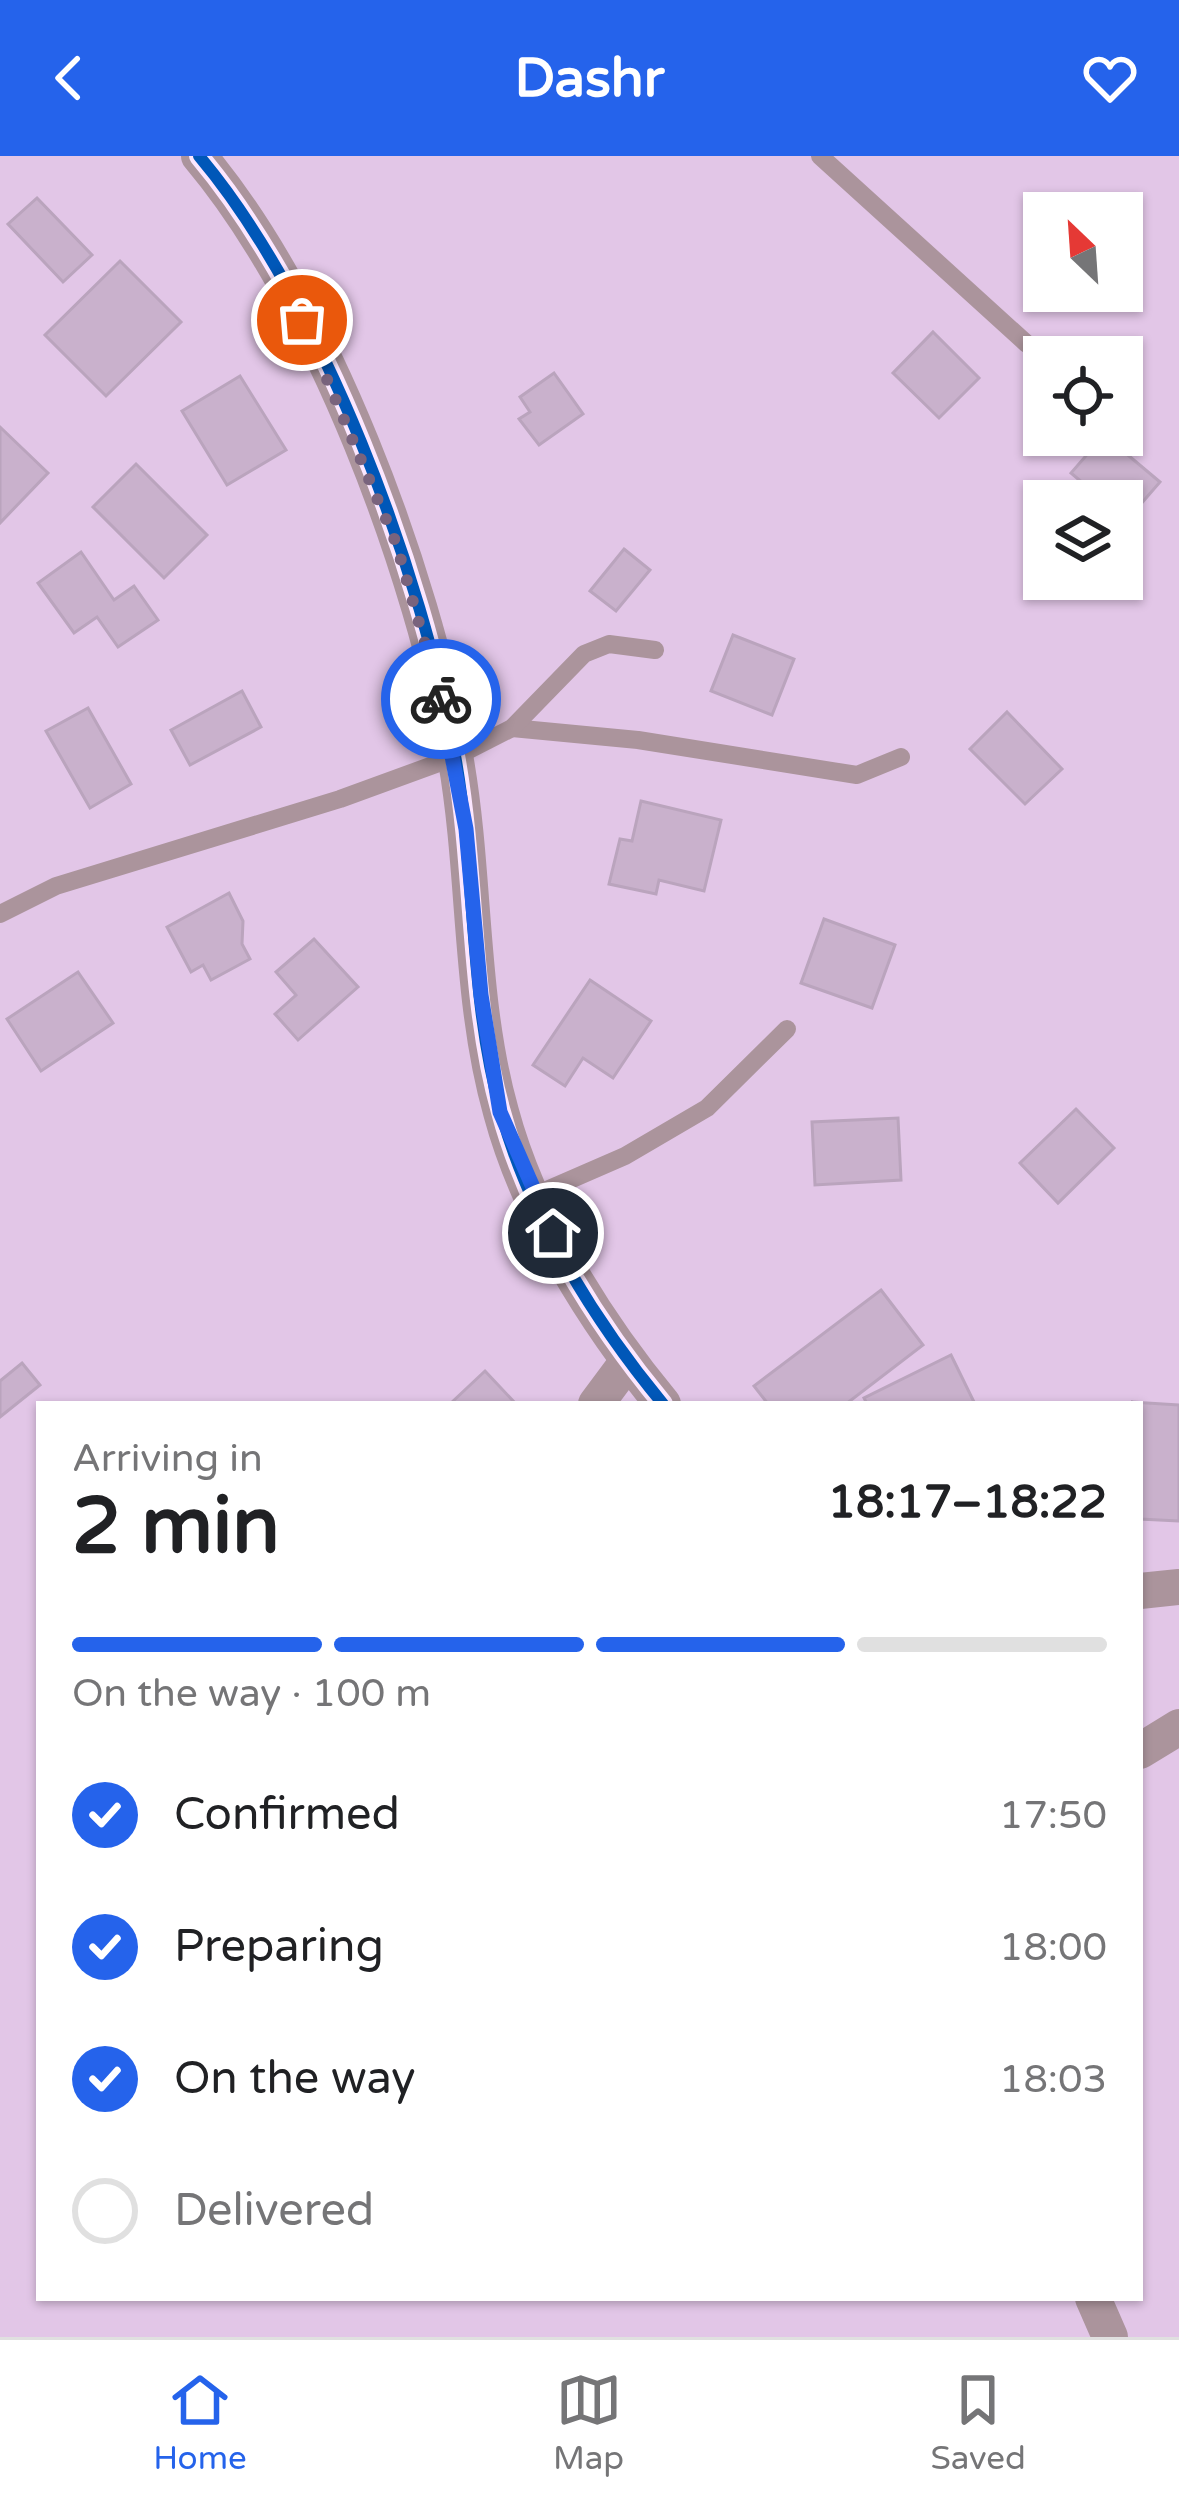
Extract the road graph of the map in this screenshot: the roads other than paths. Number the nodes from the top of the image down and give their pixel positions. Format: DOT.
graph roads {
  1 [pos="199,156"];
  2 [pos="820,156"];
  3 [pos="1023,340"];
  4 [pos="655,650"];
  5 [pos="512,728"];
  6 [pos="455,757"];
  7 [pos="901,757"];
  8 [pos="0,914"];
  9 [pos="788,1029"];
  10 [pos="533,1196"];
  11 [pos="628,1361"];
  12 [pos="598,1401"];
  13 [pos="661,1401"];
  14 [pos="1179,1587"];
  15 [pos="1143,1591"];
  16 [pos="1179,1727"];
  17 [pos="1143,1749"];
  18 [pos="1094,2301"];
  19 [pos="1110,2337"];
  1 -- 6 [label="street"];
  2 -- 3 [label="lane"];
  4 -- 5 [label="lane"];
  5 -- 6 [label="lane"];
  5 -- 7 [label="lane"];
  6 -- 8 [label="lane"];
  6 -- 10 [label="street"];
  9 -- 10 [label="lane"];
  10 -- 11 [label="street"];
  11 -- 12 [label="street"];
  11 -- 13 [label="street"];
  14 -- 15 [label="street"];
  16 -- 17 [label="street"];
  18 -- 19 [label="street"];
}
